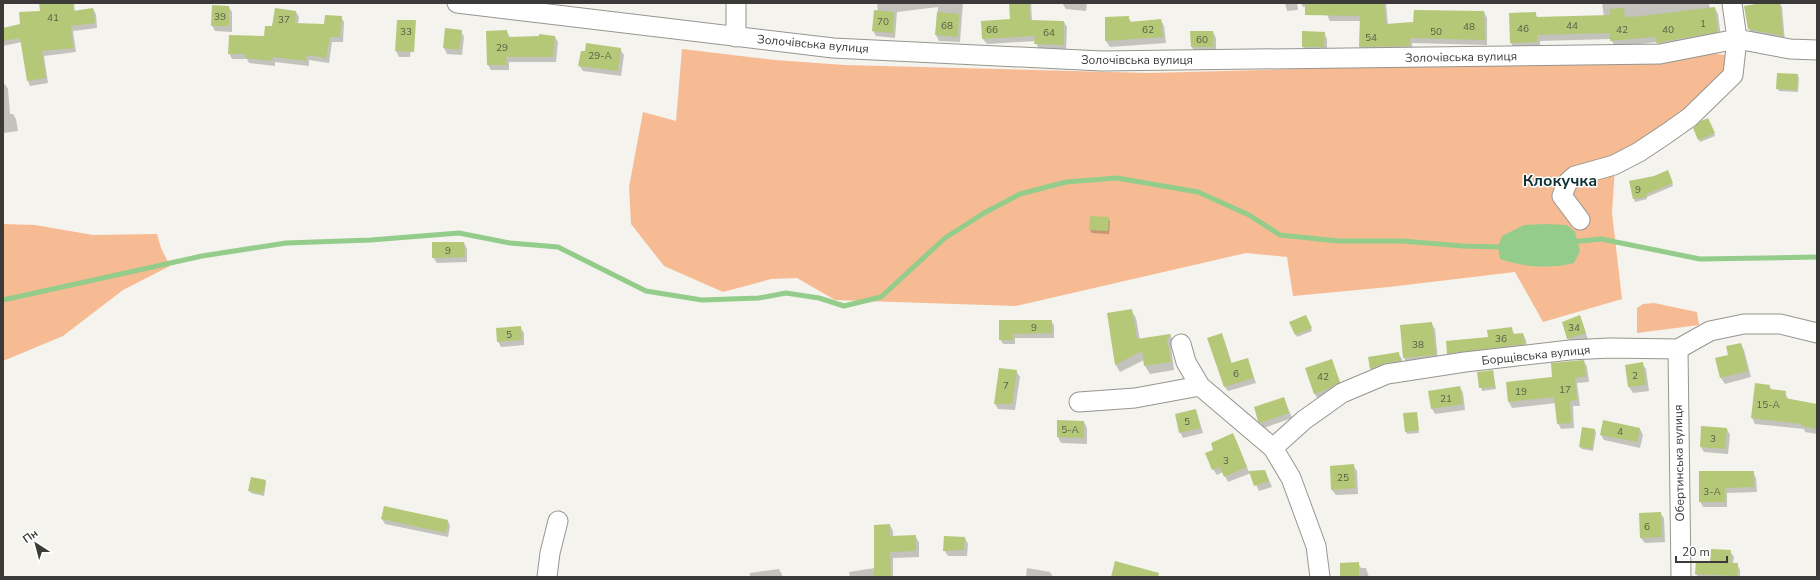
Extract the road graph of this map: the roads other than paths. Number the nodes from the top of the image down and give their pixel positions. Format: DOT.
graph roads {
  1 [pos="457,3"];
  2 [pos="736,3"];
  3 [pos="1732,3"];
  4 [pos="552,8"];
  5 [pos="736,37"];
  6 [pos="1737,39"];
  7 [pos="1817,50"];
  8 [pos="1580,220"];
  9 [pos="1817,333"];
  10 [pos="1180,344"];
  11 [pos="1678,349"];
  12 [pos="1200,386"];
  13 [pos="1079,402"];
  14 [pos="1273,448"];
  15 [pos="558,521"];
  16 [pos="547,577"];
  17 [pos="1320,577"];
  18 [pos="1681,577"];
  1 -- 4 [label="street, Золочівська вулиця"];
  2 -- 5 [label="street"];
  3 -- 6 [label="street"];
  4 -- 5 [label="street, Золочівська вулиця"];
  5 -- 6 [label="street, Золочівська вулиця"];
  6 -- 7 [label="street, Золочівська вулиця"];
  6 -- 8 [label="street"];
  9 -- 11 [label="street"];
  10 -- 12 [label="street"];
  11 -- 14 [label="street, Борщівська вулиця"];
  11 -- 18 [label="street, Обертинська вулиця"];
  12 -- 13 [label="street"];
  12 -- 14 [label="street"];
  14 -- 17 [label="street"];
  15 -- 16 [label="street"];
}
